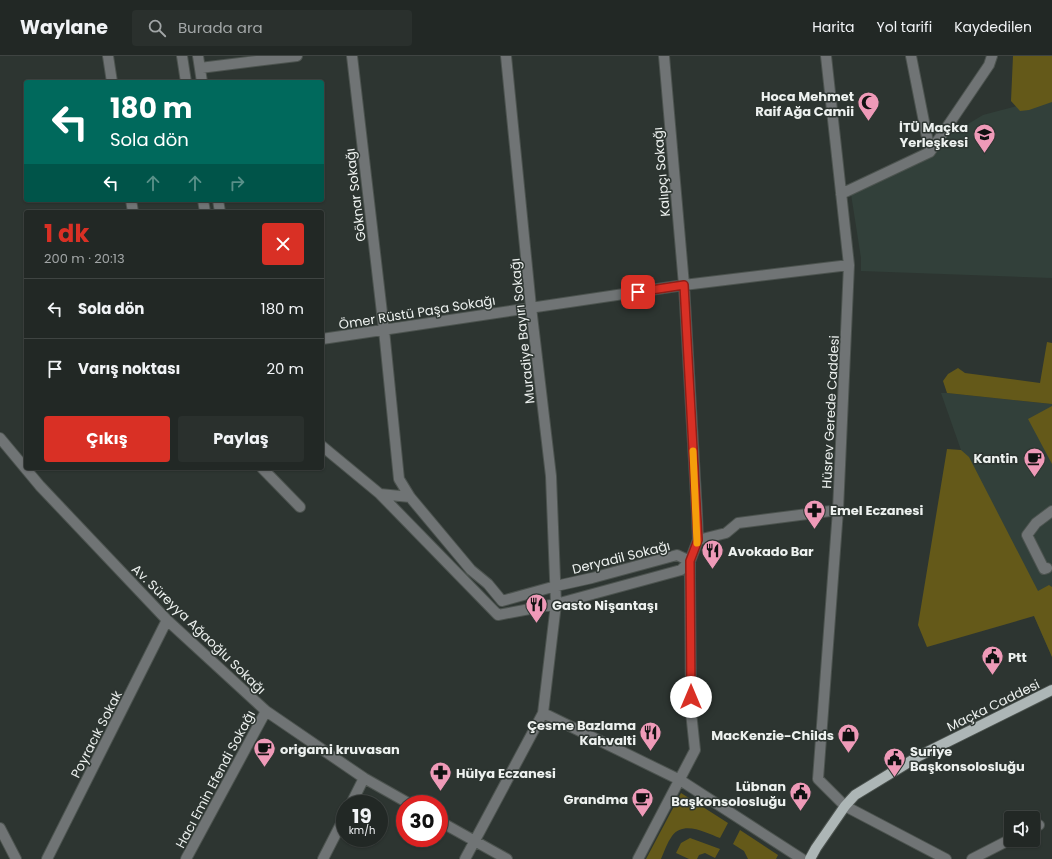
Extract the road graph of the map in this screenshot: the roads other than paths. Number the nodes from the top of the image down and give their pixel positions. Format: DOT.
graph roads {
  1 [pos="108,56"];
  2 [pos="182,56"];
  3 [pos="198,56"];
  4 [pos="297,56"];
  5 [pos="352,56"];
  6 [pos="506,56"];
  7 [pos="664,56"];
  8 [pos="826,56"];
  9 [pos="911,56"];
  10 [pos="992,56"];
  11 [pos="200,68"];
  12 [pos="112,80"];
  13 [pos="186,80"];
  14 [pos="202,80"];
  15 [pos="930,152"];
  16 [pos="841,194"];
  17 [pos="849,265"];
  18 [pos="684,285"];
  19 [pos="532,307"];
  20 [pos="384,330"];
  21 [pos="324,339"];
  22 [pos="0,438"];
  23 [pos="324,448"];
  24 [pos="24,467"];
  25 [pos="27,470"];
  26 [pos="264,470"];
  27 [pos="380,494"];
  28 [pos="410,497"];
  29 [pos="300,507"];
  30 [pos="838,510"];
  31 [pos="1049,510"];
  32 [pos="698,540"];
  33 [pos="690,561"];
  34 [pos="1043,567"];
  35 [pos="488,584"];
  36 [pos="556,586"];
  37 [pos="477,594"];
  38 [pos="556,604"];
  39 [pos="168,620"];
  40 [pos="1052,690"];
  41 [pos="266,711"];
  42 [pos="543,713"];
  43 [pos="364,778"];
  44 [pos="680,780"];
  45 [pos="356,795"];
  46 [pos="396,796"];
  47 [pos="845,806"];
  48 [pos="448,826"];
  49 [pos="0,828"];
  50 [pos="336,834"];
  51 [pos="474,841"];
  52 [pos="1004,843"];
  53 [pos="16,859"];
  54 [pos="47,859"];
  55 [pos="186,859"];
  56 [pos="323,859"];
  57 [pos="465,859"];
  58 [pos="507,859"];
  59 [pos="638,859"];
  60 [pos="802,859"];
  61 [pos="810,859"];
  62 [pos="946,859"];
  63 [pos="972,859"];
  1 -- 12 [label="street"];
  2 -- 13 [label="street"];
  3 -- 11 [label="street"];
  4 -- 11 [label="street"];
  5 -- 20 [label="street, Göknar Sokağı"];
  6 -- 19 [label="street, Muradiye Bayırı Sokağı"];
  7 -- 18 [label="street, Kalıpçı Sokağı"];
  8 -- 16 [label="street, Hüsrev Gerede Caddesi"];
  9 -- 15 [label="street"];
  10 -- 15 [label="street"];
  11 -- 14 [label="street"];
  15 -- 16 [label="street"];
  16 -- 17 [label="street, Hüsrev Gerede Caddesi"];
  17 -- 18 [label="street, Ömer Rüstü Paşa Sokağı"];
  17 -- 30 [label="street, Hüsrev Gerede Caddesi"];
  18 -- 19 [label="street, Ömer Rüstü Paşa Sokağı"];
  18 -- 32 [label="street, Kalıpçı Sokağı"];
  19 -- 20 [label="street, Ömer Rüstü Paşa Sokağı"];
  19 -- 36 [label="street, Muradiye Bayırı Sokağı"];
  20 -- 21 [label="street, Ömer Rüstü Paşa Sokağı"];
  20 -- 28 [label="street, Göknar Sokağı"];
  22 -- 24 [label="street, Av. Süreyya Ağaoğlu Sokağı"];
  23 -- 27 [label="street, Deryadil Sokağı"];
  25 -- 39 [label="street, Av. Süreyya Ağaoğlu Sokağı"];
  26 -- 29 [label="street"];
  27 -- 28 [label="street"];
  27 -- 37 [label="street, Deryadil Sokağı"];
  28 -- 35 [label="street, Deryadil Sokağı"];
  30 -- 32 [label="street"];
  30 -- 47 [label="street, Hüsrev Gerede Caddesi"];
  31 -- 34 [label="street"];
  32 -- 33 [label="street"];
  33 -- 36 [label="street, Deryadil Sokağı"];
  33 -- 38 [label="street, Deryadil Sokağı"];
  33 -- 44 [label="street"];
  35 -- 36 [label="street, Deryadil Sokağı"];
  35 -- 37 [label="street"];
  36 -- 38 [label="street, Muradiye Bayırı Sokağı"];
  37 -- 38 [label="street, Deryadil Sokağı"];
  38 -- 42 [label="street, Muradiye Bayırı Sokağı"];
  39 -- 41 [label="street, Av. Süreyya Ağaoğlu Sokağı"];
  39 -- 54 [label="street, Poyracık Sokak"];
  40 -- 47 [label="main road, Maçka Caddesi"];
  41 -- 43 [label="street, Av. Süreyya Ağaoğlu Sokağı"];
  41 -- 55 [label="street, Hacı Emin Efendi Sokağı"];
  42 -- 44 [label="street"];
  42 -- 51 [label="street"];
  43 -- 45 [label="street"];
  43 -- 46 [label="street, Av. Süreyya Ağaoğlu Sokağı"];
  44 -- 59 [label="street"];
  44 -- 60 [label="street"];
  47 -- 61 [label="main road, Maçka Caddesi"];
  47 -- 62 [label="street, Hüsrev Gerede Caddesi"];
  48 -- 51 [label="street"];
  49 -- 53 [label="street"];
  50 -- 56 [label="street"];
  51 -- 57 [label="street"];
  51 -- 58 [label="street"];
  52 -- 63 [label="street"];
}
